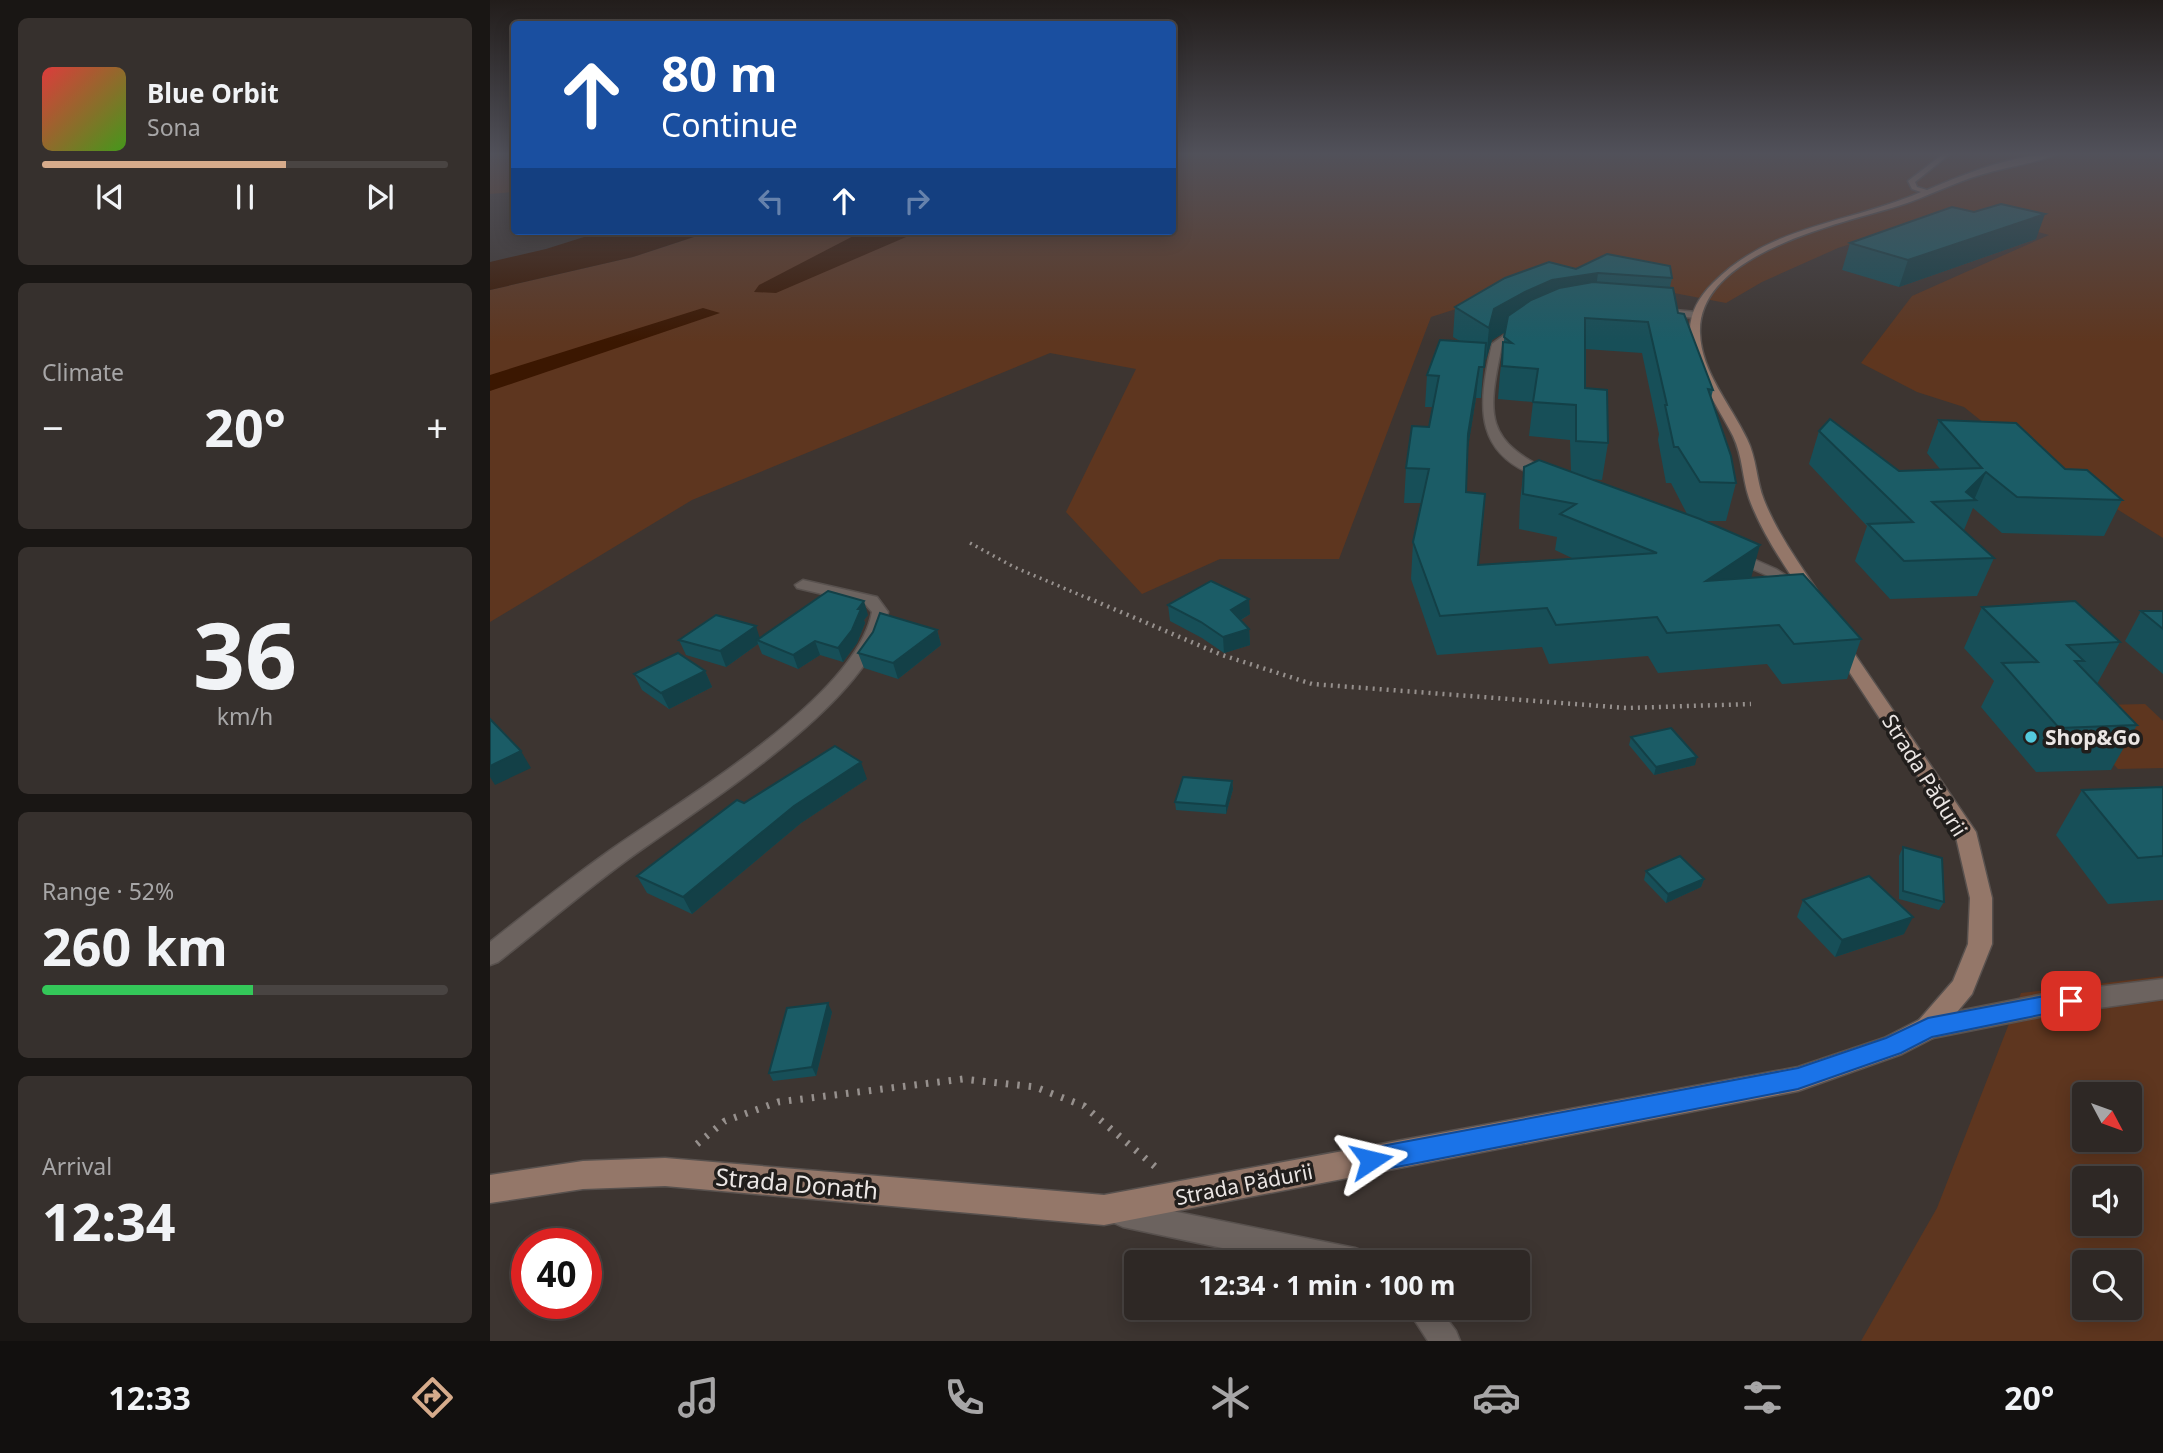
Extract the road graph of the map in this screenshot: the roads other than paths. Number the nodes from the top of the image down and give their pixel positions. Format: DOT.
graph roads {
  1 [pos="1853,217"];
  2 [pos="1634,309"];
  3 [pos="1696,315"];
  4 [pos="1535,318"];
  5 [pos="1565,484"];
  6 [pos="1723,550"];
  7 [pos="803,585"];
  8 [pos="1820,609"];
  9 [pos="490,954"];
  10 [pos="2163,989"];
  11 [pos="1928,1028"];
  12 [pos="490,1189"];
  13 [pos="1104,1210"];
  14 [pos="1297,1250"];
  15 [pos="1430,1320"];
  16 [pos="1446,1341"];
  1 -- 3 [label="street"];
  2 -- 3 [label="street"];
  3 -- 8 [label="street, Strada Pădurii"];
  4 -- 5 [label="street"];
  6 -- 8 [label="street"];
  7 -- 9 [label="street"];
  8 -- 11 [label="street, Strada Pădurii"];
  10 -- 11 [label="street"];
  11 -- 13 [label="street, Strada Pădurii"];
  12 -- 13 [label="street, Strada Donath"];
  13 -- 14 [label="lane"];
  15 -- 16 [label="lane"];
}
